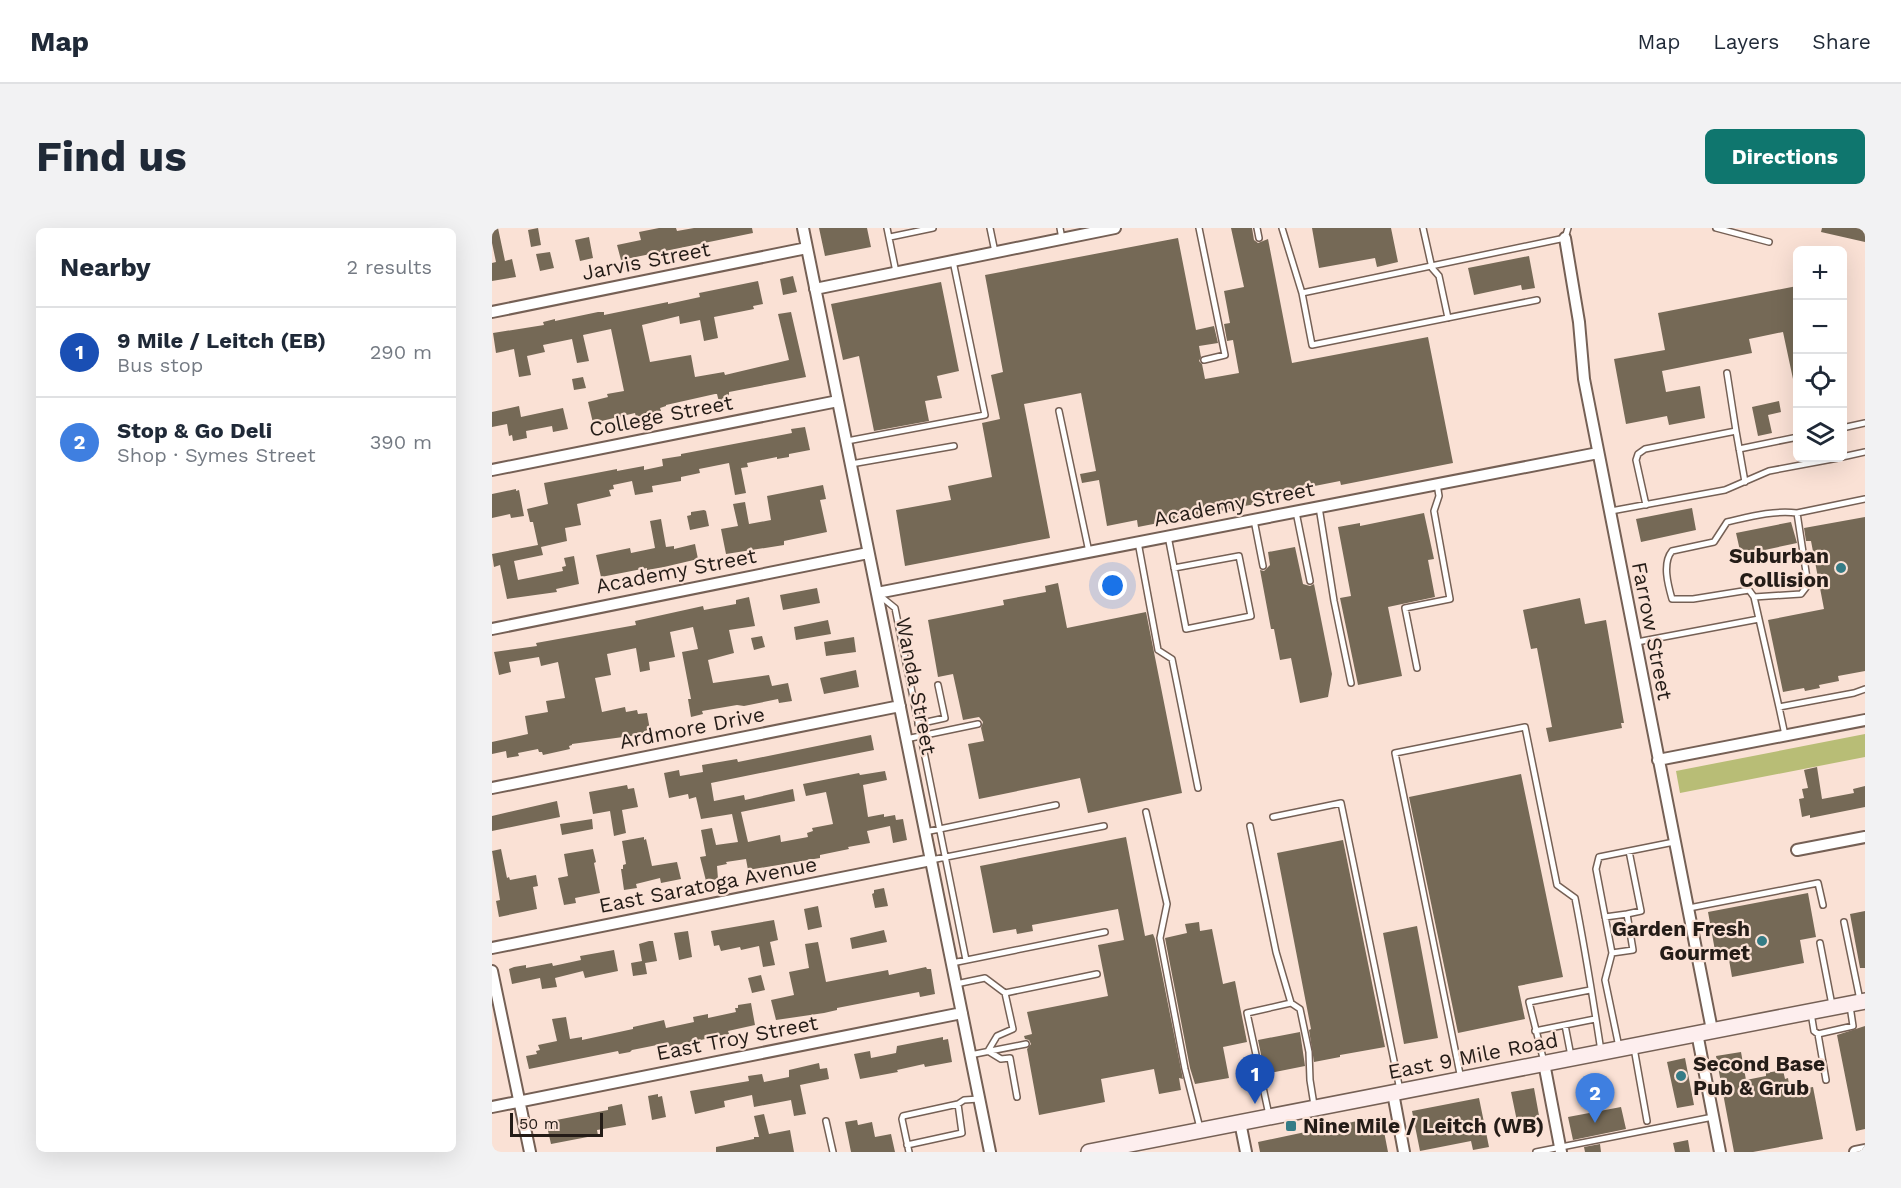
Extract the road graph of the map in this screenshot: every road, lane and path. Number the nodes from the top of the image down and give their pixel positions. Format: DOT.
graph roads {
  1 [pos="803,228"];
  2 [pos="887,228"];
  3 [pos="933,228"];
  4 [pos="990,228"];
  5 [pos="1115,228"];
  6 [pos="1199,228"];
  7 [pos="1257,228"];
  8 [pos="1282,228"];
  9 [pos="1423,228"];
  10 [pos="1716,228"];
  11 [pos="914,230"];
  12 [pos="1061,233"];
  13 [pos="1566,233"];
  14 [pos="890,237"];
  15 [pos="1259,238"];
  16 [pos="1768,242"];
  17 [pos="807,248"];
  18 [pos="995,252"];
  19 [pos="953,261"];
  20 [pos="1432,268"];
  21 [pos="896,272"];
  22 [pos="815,288"];
  23 [pos="1302,293"];
  24 [pos="1537,300"];
  25 [pos="492,312"];
  26 [pos="1448,318"];
  27 [pos="1204,360"];
  28 [pos="1727,373"];
  29 [pos="838,401"];
  30 [pos="1059,411"];
  31 [pos="1865,423"];
  32 [pos="1847,427"];
  33 [pos="1736,431"];
  34 [pos="1793,438"];
  35 [pos="846,442"];
  36 [pos="954,446"];
  37 [pos="1739,448"];
  38 [pos="1865,452"];
  39 [pos="1598,453"];
  40 [pos="1847,456"];
  41 [pos="1815,462"];
  42 [pos="850,464"];
  43 [pos="492,470"];
  44 [pos="1745,482"];
  45 [pos="1437,484"];
  46 [pos="1865,499"];
  47 [pos="1646,505"];
  48 [pos="1319,507"];
  49 [pos="1609,511"];
  50 [pos="1296,512"];
  51 [pos="1797,513"];
  52 [pos="1253,520"];
  53 [pos="1168,537"];
  54 [pos="1138,542"];
  55 [pos="1089,552"];
  56 [pos="868,553"];
  57 [pos="1263,566"];
  58 [pos="1174,568"];
  59 [pos="1310,580"];
  60 [pos="877,593"];
  61 [pos="1754,597"];
  62 [pos="1759,619"];
  63 [pos="492,629"];
  64 [pos="1635,642"];
  65 [pos="1417,668"];
  66 [pos="1352,683"];
  67 [pos="938,685"];
  68 [pos="1865,689"];
  69 [pos="900,706"];
  70 [pos="1779,707"];
  71 [pos="1865,720"];
  72 [pos="918,724"];
  73 [pos="978,724"];
  74 [pos="1785,735"];
  75 [pos="921,736"];
  76 [pos="906,739"];
  77 [pos="1658,760"];
  78 [pos="492,788"];
  79 [pos="1198,788"];
  80 [pos="1056,806"];
  81 [pos="1146,812"];
  82 [pos="1273,817"];
  83 [pos="1104,825"];
  84 [pos="1250,826"];
  85 [pos="939,829"];
  86 [pos="925,832"];
  87 [pos="1865,837"];
  88 [pos="1674,842"];
  89 [pos="1797,850"];
  90 [pos="1629,851"];
  91 [pos="945,857"];
  92 [pos="931,860"];
  93 [pos="1822,905"];
  94 [pos="1687,908"];
  95 [pos="1627,914"];
  96 [pos="1605,917"];
  97 [pos="1844,921"];
  98 [pos="1105,932"];
  99 [pos="1820,943"];
  100 [pos="492,948"];
  101 [pos="1612,953"];
  102 [pos="966,960"];
  103 [pos="952,963"];
  104 [pos="492,971"];
  105 [pos="1097,974"];
  106 [pos="956,984"];
  107 [pos="1590,990"];
  108 [pos="1005,993"];
  109 [pos="1858,1002"];
  110 [pos="1291,1004"];
  111 [pos="1832,1007"];
  112 [pos="1810,1011"];
  113 [pos="962,1013"];
  114 [pos="1596,1019"];
  115 [pos="1565,1025"];
  116 [pos="1535,1031"];
  117 [pos="1704,1032"];
  118 [pos="1818,1035"];
  119 [pos="1026,1044"];
  120 [pos="1627,1047"];
  121 [pos="988,1051"];
  122 [pos="1601,1052"];
  123 [pos="970,1055"];
  124 [pos="1572,1058"];
  125 [pos="1544,1063"];
  126 [pos="1461,1079"];
  127 [pos="1827,1080"];
  128 [pos="1397,1092"];
  129 [pos="1017,1097"];
  130 [pos="980,1099"];
  131 [pos="519,1101"];
  132 [pos="958,1104"];
  133 [pos="492,1107"];
  134 [pos="1314,1107"];
  135 [pos="1269,1116"];
  136 [pos="1713,1117"];
  137 [pos="826,1120"];
  138 [pos="1647,1121"];
  139 [pos="1240,1122"];
  140 [pos="1201,1130"];
  141 [pos="907,1145"];
  142 [pos="1561,1150"];
  143 [pos="1865,1150"];
  144 [pos="530,1152"];
  145 [pos="833,1152"];
  146 [pos="909,1152"];
  147 [pos="990,1152"];
  148 [pos="1089,1152"];
  149 [pos="1246,1152"];
  150 [pos="1404,1152"];
  151 [pos="1536,1152"];
  152 [pos="1719,1152"];
  153 [pos="1855,1152"];
  1 -- 17 [label="street, Wanda Street"];
  2 -- 14 [label="lane"];
  3 -- 11 [label="lane"];
  4 -- 18 [label="lane"];
  5 -- 12 [label="street"];
  6 -- 27 [label="lane"];
  7 -- 15 [label="lane"];
  8 -- 23 [label="lane"];
  9 -- 20 [label="lane"];
  10 -- 16 [label="lane"];
  11 -- 14 [label="lane"];
  12 -- 18 [label="street"];
  13 -- 20 [label="lane"];
  13 -- 39 [label="street, Farrow Street"];
  14 -- 21 [label="lane"];
  17 -- 22 [label="street, Wanda Street"];
  17 -- 25 [label="street, Jarvis Street"];
  18 -- 19 [label="street"];
  19 -- 21 [label="street"];
  19 -- 35 [label="lane"];
  20 -- 23 [label="lane"];
  20 -- 26 [label="lane"];
  21 -- 22 [label="street"];
  22 -- 29 [label="street, Wanda Street"];
  23 -- 26 [label="lane"];
  24 -- 26 [label="lane"];
  28 -- 33 [label="lane"];
  29 -- 35 [label="street, Wanda Street"];
  29 -- 43 [label="street, College Street"];
  30 -- 55 [label="lane"];
  31 -- 32 [label="lane"];
  33 -- 37 [label="lane"];
  33 -- 47 [label="lane"];
  34 -- 37 [label="lane"];
  35 -- 42 [label="street, Wanda Street"];
  36 -- 42 [label="lane"];
  37 -- 44 [label="lane"];
  38 -- 40 [label="lane"];
  39 -- 45 [label="street, Academy Street"];
  39 -- 49 [label="street, Farrow Street"];
  41 -- 44 [label="lane"];
  42 -- 56 [label="street, Wanda Street"];
  44 -- 47 [label="lane"];
  45 -- 48 [label="street, Academy Street"];
  45 -- 65 [label="lane"];
  46 -- 51 [label="lane"];
  47 -- 49 [label="lane"];
  48 -- 50 [label="street, Academy Street"];
  48 -- 66 [label="lane"];
  49 -- 64 [label="street, Farrow Street"];
  50 -- 52 [label="street, Academy Street"];
  50 -- 59 [label="lane"];
  51 -- 61 [label="lane"];
  51 -- 61 [label="lane"];
  52 -- 53 [label="street, Academy Street"];
  52 -- 57 [label="lane"];
  53 -- 54 [label="street, Academy Street"];
  53 -- 58 [label="lane"];
  54 -- 55 [label="street, Academy Street"];
  54 -- 79 [label="lane"];
  55 -- 60 [label="street, Academy Street"];
  56 -- 60 [label="street, Wanda Street"];
  56 -- 63 [label="street, Academy Street"];
  58 -- 58 [label="lane"];
  60 -- 69 [label="street, Wanda Street"];
  60 -- 72 [label="lane"];
  61 -- 62 [label="lane"];
  62 -- 64 [label="lane"];
  62 -- 70 [label="lane"];
  64 -- 77 [label="street, Farrow Street"];
  67 -- 72 [label="lane"];
  68 -- 70 [label="lane"];
  69 -- 76 [label="street, Wanda Street"];
  69 -- 78 [label="street, Ardmore Drive"];
  70 -- 74 [label="lane"];
  71 -- 74 [label="street"];
  72 -- 75 [label="lane"];
  73 -- 75 [label="lane"];
  74 -- 77 [label="street"];
  75 -- 76 [label="lane"];
  75 -- 85 [label="lane"];
  76 -- 86 [label="street, Wanda Street"];
  77 -- 88 [label="street, Farrow Street"];
  80 -- 85 [label="lane"];
  81 -- 140 [label="lane"];
  82 -- 128 [label="lane"];
  83 -- 91 [label="lane"];
  84 -- 110 [label="lane"];
  85 -- 86 [label="lane"];
  85 -- 91 [label="lane"];
  86 -- 92 [label="street, Wanda Street"];
  87 -- 89 [label="street"];
  88 -- 90 [label="lane"];
  88 -- 94 [label="street, Farrow Street"];
  90 -- 95 [label="lane"];
  90 -- 96 [label="lane"];
  91 -- 92 [label="lane"];
  91 -- 102 [label="lane"];
  92 -- 100 [label="street, East Saratoga Avenue"];
  92 -- 103 [label="street, Wanda Street"];
  93 -- 94 [label="lane"];
  94 -- 117 [label="street, Farrow Street"];
  95 -- 96 [label="lane"];
  95 -- 101 [label="lane"];
  96 -- 101 [label="lane"];
  97 -- 109 [label="lane"];
  98 -- 102 [label="lane"];
  99 -- 111 [label="lane"];
  101 -- 120 [label="lane"];
  102 -- 103 [label="lane"];
  103 -- 106 [label="street, Wanda Street"];
  104 -- 131 [label="street"];
  105 -- 108 [label="lane"];
  106 -- 108 [label="lane"];
  106 -- 113 [label="street, Wanda Street"];
  107 -- 114 [label="lane"];
  107 -- 116 [label="lane"];
  107 -- 126 [label="lane"];
  108 -- 121 [label="lane"];
  109 -- 111 [label="main road, East 9 Mile Road"];
  109 -- 118 [label="lane"];
  110 -- 134 [label="lane"];
  110 -- 135 [label="lane"];
  111 -- 112 [label="main road, East 9 Mile Road"];
  112 -- 117 [label="main road, East 9 Mile Road"];
  112 -- 118 [label="lane"];
  113 -- 123 [label="street, Wanda Street"];
  113 -- 131 [label="street, East Troy Street"];
  114 -- 115 [label="lane"];
  114 -- 122 [label="lane"];
  115 -- 116 [label="lane"];
  115 -- 124 [label="lane"];
  116 -- 125 [label="lane"];
  117 -- 120 [label="main road, East 9 Mile Road"];
  117 -- 136 [label="street, Farrow Street"];
  118 -- 127 [label="lane"];
  119 -- 121 [label="lane"];
  120 -- 122 [label="main road, East 9 Mile Road"];
  120 -- 138 [label="lane"];
  121 -- 123 [label="lane"];
  121 -- 129 [label="lane"];
  122 -- 124 [label="main road, East 9 Mile Road"];
  123 -- 130 [label="street, Wanda Street"];
  124 -- 125 [label="main road, East 9 Mile Road"];
  125 -- 126 [label="main road, East 9 Mile Road"];
  125 -- 142 [label="street"];
  126 -- 128 [label="main road, East 9 Mile Road"];
  128 -- 134 [label="main road, East 9 Mile Road"];
  128 -- 150 [label="street"];
  130 -- 132 [label="lane"];
  130 -- 147 [label="street, Wanda Street"];
  131 -- 133 [label="street, East Troy Street"];
  131 -- 144 [label="street"];
  132 -- 141 [label="lane"];
  132 -- 141 [label="lane"];
  134 -- 135 [label="main road, East 9 Mile Road"];
  135 -- 139 [label="main road, East 9 Mile Road"];
  136 -- 142 [label="lane"];
  136 -- 152 [label="street, Farrow Street"];
  137 -- 145 [label="lane"];
  139 -- 140 [label="main road, East 9 Mile Road"];
  139 -- 149 [label="street"];
  140 -- 148 [label="main road, East 9 Mile Road"];
  141 -- 146 [label="lane"];
  142 -- 151 [label="lane"];
  143 -- 153 [label="street"];
}
